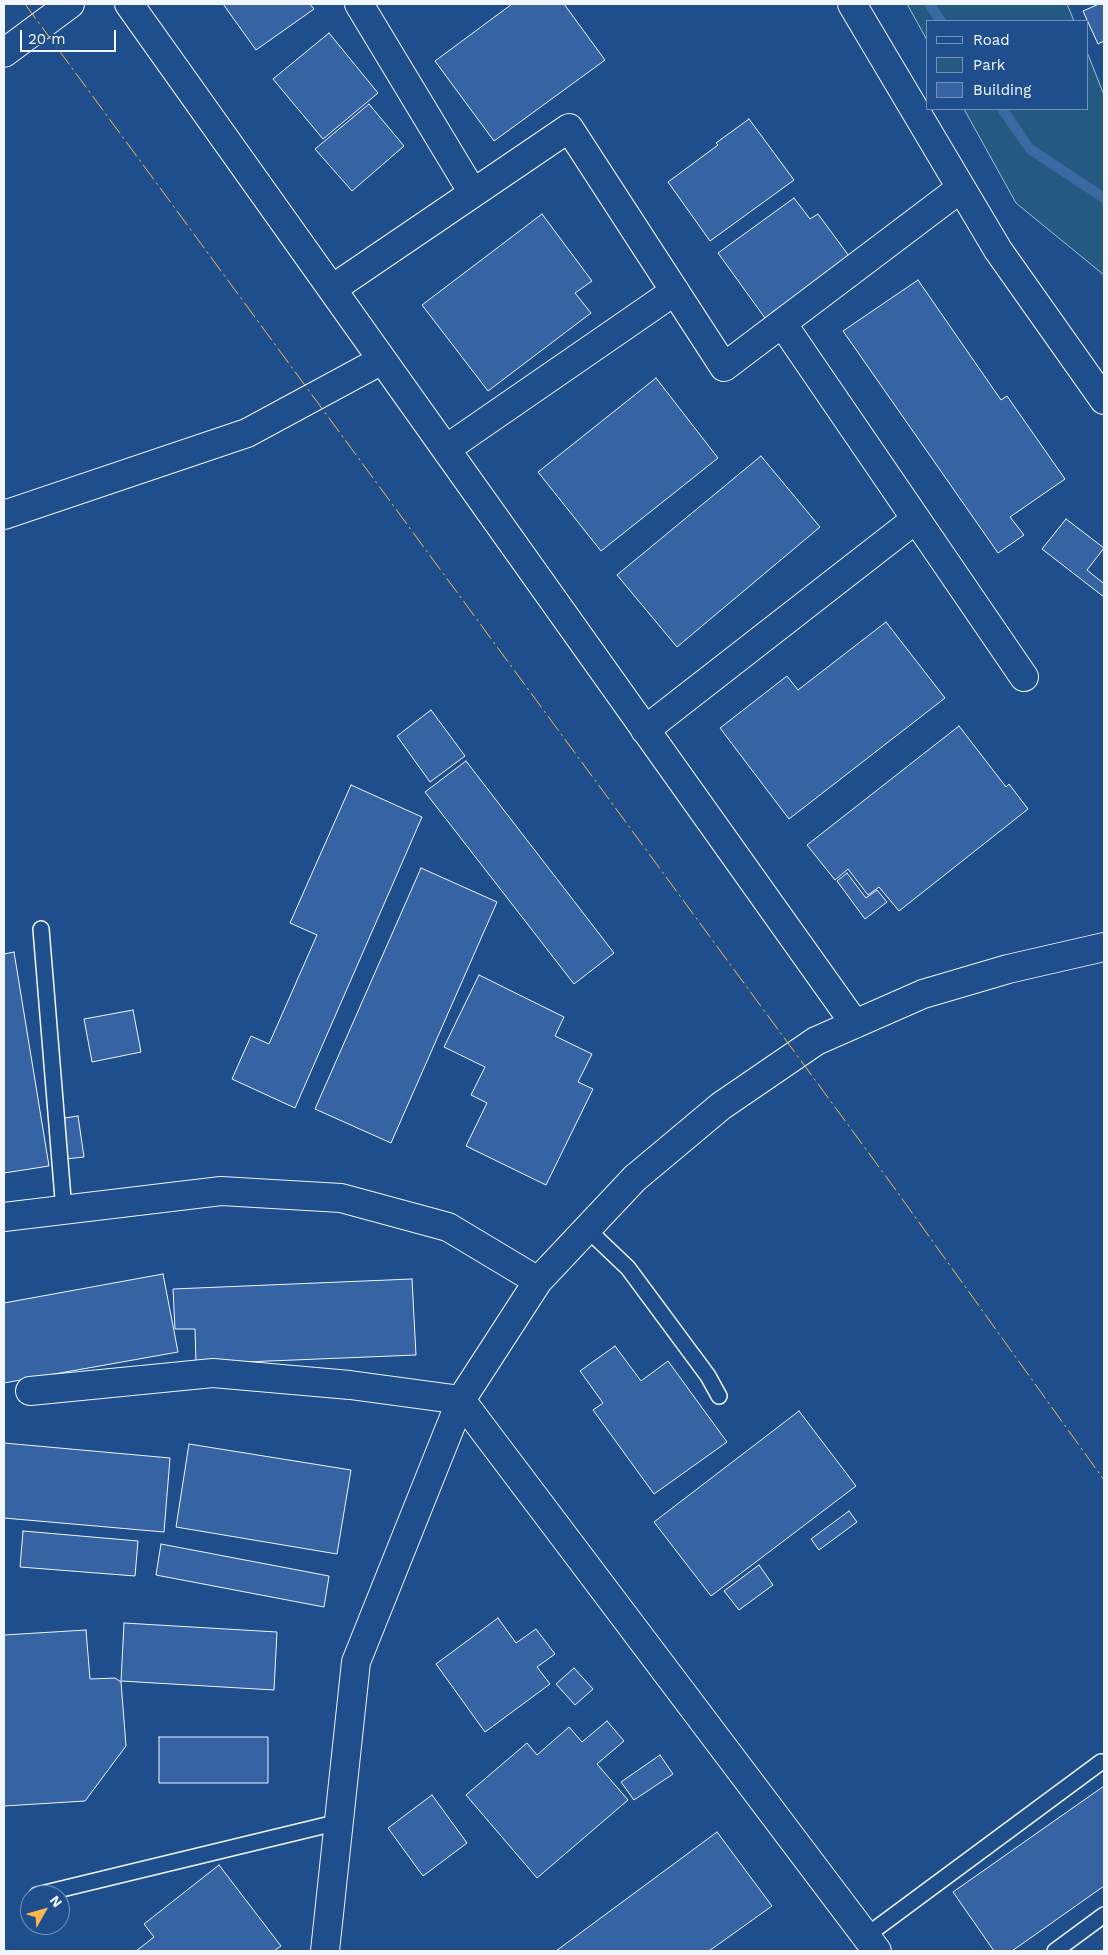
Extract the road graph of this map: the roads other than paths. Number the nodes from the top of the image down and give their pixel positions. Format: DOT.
graph roads {
  1 [pos="70,4"];
  2 [pos="129,4"];
  3 [pos="359,4"];
  4 [pos="852,4"];
  5 [pos="4,53"];
  6 [pos="961,188"];
  7 [pos="473,193"];
  8 [pos="332,289"];
  9 [pos="675,291"];
  10 [pos="782,324"];
  11 [pos="382,360"];
  12 [pos="1104,400"];
  13 [pos="446,449"];
  14 [pos="4,515"];
  15 [pos="916,519"];
  16 [pos="1024,677"];
  17 [pos="645,730"];
  18 [pos="41,929"];
  19 [pos="1104,947"];
  20 [pos="855,1024"];
  21 [pos="64,1210"];
  22 [pos="4,1216"];
  23 [pos="587,1229"];
  24 [pos="538,1281"];
  25 [pos="30,1391"];
  26 [pos="719,1396"];
  27 [pos="461,1400"];
  28 [pos="1101,1762"];
  29 [pos="339,1822"];
  30 [pos="70,1887"];
  31 [pos="1104,1915"];
  32 [pos="872,1944"];
  33 [pos="325,1951"];
  34 [pos="1055,1951"];
  1 -- 5 [label="street"];
  2 -- 8 [label="street"];
  3 -- 7 [label="street"];
  4 -- 6 [label="street"];
  6 -- 10 [label="street"];
  6 -- 12 [label="street"];
  7 -- 8 [label="street"];
  7 -- 9 [label="street"];
  8 -- 11 [label="street"];
  9 -- 10 [label="street"];
  9 -- 13 [label="street"];
  10 -- 15 [label="street"];
  11 -- 13 [label="street"];
  11 -- 14 [label="street"];
  13 -- 17 [label="street"];
  15 -- 16 [label="street"];
  15 -- 17 [label="street"];
  17 -- 20 [label="street"];
  18 -- 21 [label="lane"];
  19 -- 20 [label="street"];
  20 -- 23 [label="street"];
  21 -- 22 [label="street"];
  21 -- 24 [label="street"];
  23 -- 24 [label="street"];
  23 -- 26 [label="lane"];
  24 -- 27 [label="street"];
  25 -- 27 [label="street"];
  27 -- 29 [label="street"];
  27 -- 32 [label="street"];
  28 -- 32 [label="lane"];
  29 -- 30 [label="lane"];
  29 -- 33 [label="street"];
  31 -- 34 [label="lane"];
}
